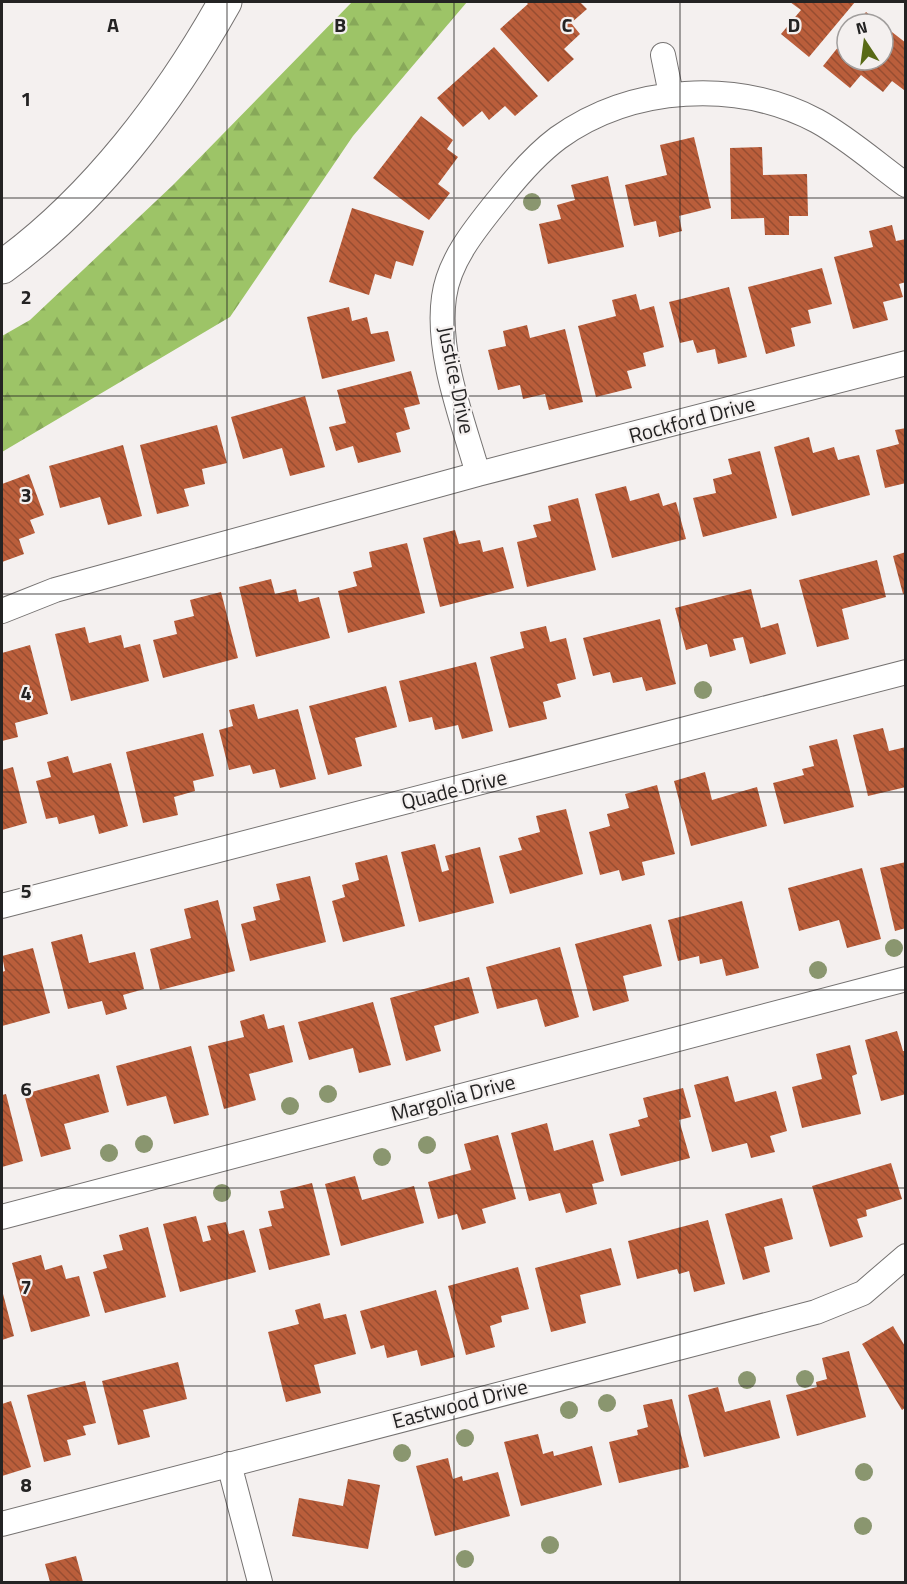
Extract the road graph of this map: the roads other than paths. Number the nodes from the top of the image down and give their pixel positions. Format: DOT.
graph roads {
  1 [pos="225,2"];
  2 [pos="663,55"];
  3 [pos="671,94"];
  4 [pos="906,184"];
  5 [pos="2,267"];
  6 [pos="906,363"];
  7 [pos="478,474"];
  8 [pos="2,611"];
  9 [pos="906,672"];
  10 [pos="2,906"];
  11 [pos="906,979"];
  12 [pos="2,1217"];
  13 [pos="906,1256"];
  14 [pos="229,1464"];
  15 [pos="2,1524"];
  16 [pos="260,1582"];
  1 -- 5 [label="main road"];
  2 -- 3 [label="street"];
  3 -- 4 [label="street, Justice Drive"];
  3 -- 7 [label="street, Justice Drive"];
  6 -- 7 [label="street, Rockford Drive"];
  7 -- 8 [label="street"];
  9 -- 10 [label="street, Quade Drive"];
  11 -- 12 [label="street, Margolia Drive"];
  13 -- 14 [label="street, Eastwood Drive"];
  14 -- 15 [label="street, Eastwood Drive"];
  14 -- 16 [label="street"];
}
